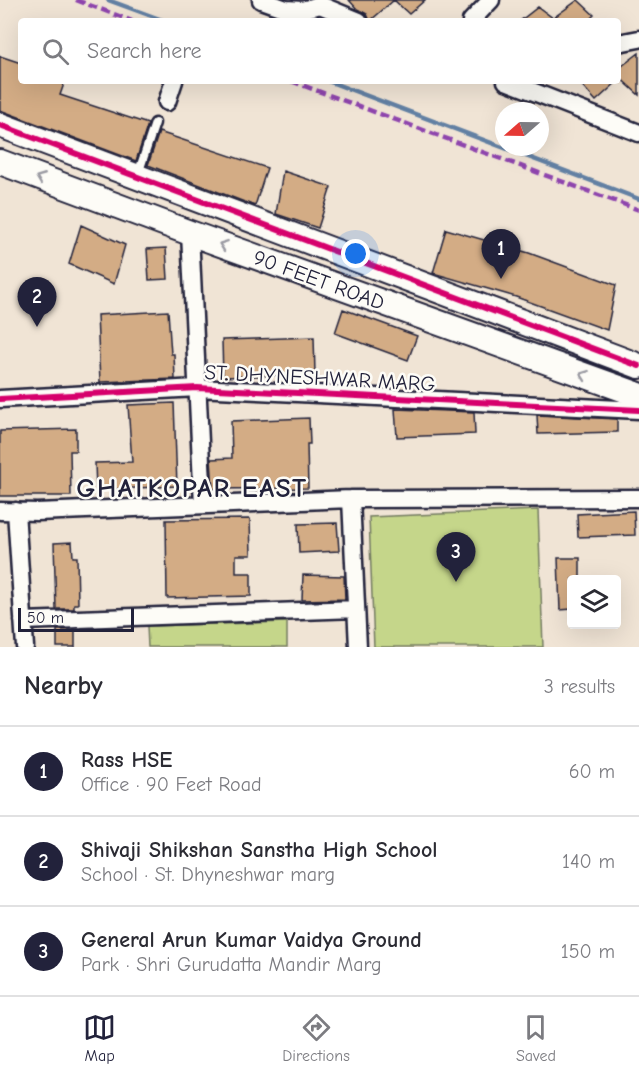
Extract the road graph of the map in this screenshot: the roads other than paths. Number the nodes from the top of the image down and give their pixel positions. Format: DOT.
graph roads {
  1 [pos="261,0"];
  2 [pos="491,0"];
  3 [pos="321,2"];
  4 [pos="353,18"];
  5 [pos="474,18"];
  6 [pos="639,39"];
  7 [pos="621,42"];
  8 [pos="173,84"];
  9 [pos="514,84"];
  10 [pos="167,102"];
  11 [pos="155,123"];
  12 [pos="0,124"];
  13 [pos="639,133"];
  14 [pos="0,162"];
  15 [pos="137,177"];
  16 [pos="190,233"];
  17 [pos="639,366"];
  18 [pos="197,388"];
  19 [pos="639,395"];
  20 [pos="0,399"];
  21 [pos="639,410"];
  22 [pos="639,498"];
  23 [pos="351,499"];
  24 [pos="203,505"];
  25 [pos="8,511"];
  26 [pos="356,609"];
  27 [pos="23,621"];
  28 [pos="25,647"];
  29 [pos="358,647"];
  1 -- 3 [label="street"];
  2 -- 5 [label="street"];
  3 -- 4 [label="street"];
  6 -- 7 [label="street"];
  8 -- 10 [label="street"];
  9 -- 13 [label="street"];
  11 -- 15 [label="lane"];
  12 -- 15 [label="street"];
  16 -- 14 [label="street, 90 FEET ROAD, one-way"];
  15 -- 17 [label="street"];
  16 -- 18 [label="street"];
  19 -- 16 [label="street, 90 FEET ROAD, one-way"];
  18 -- 20 [label="street, ST. DHYNESHWAR MARG"];
  18 -- 21 [label="street, ST. DHYNESHWAR MARG"];
  18 -- 24 [label="street"];
  22 -- 23 [label="street"];
  23 -- 24 [label="street"];
  23 -- 26 [label="street"];
  24 -- 25 [label="street"];
  25 -- 27 [label="street"];
  26 -- 27 [label="street"];
  26 -- 29 [label="street"];
  27 -- 28 [label="street"];
}
